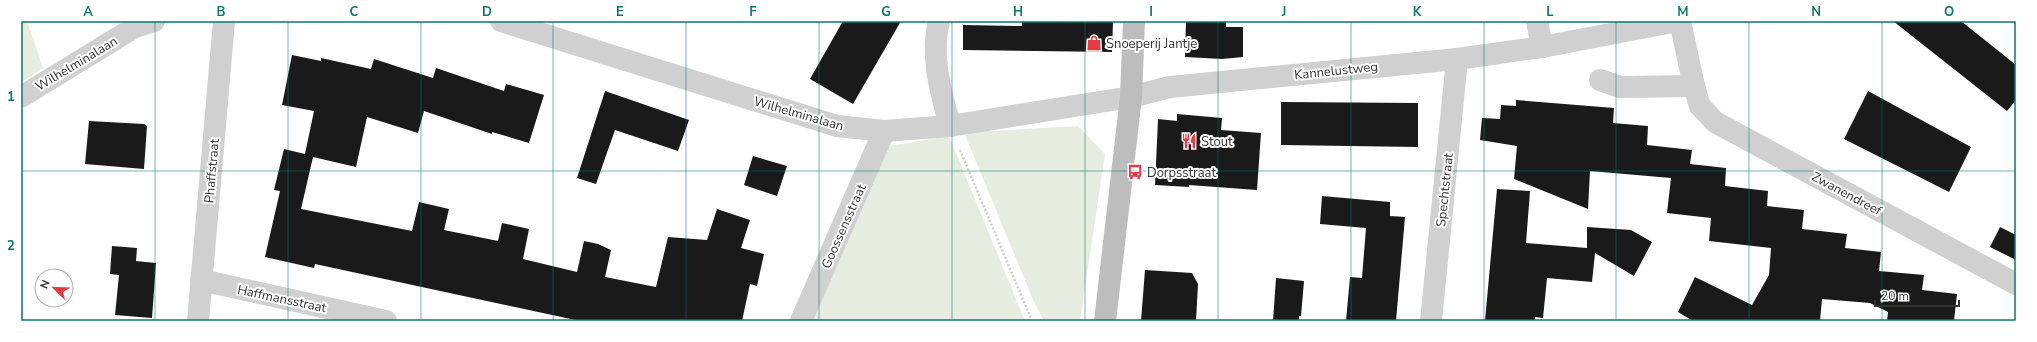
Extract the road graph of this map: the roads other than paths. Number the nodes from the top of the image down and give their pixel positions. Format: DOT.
graph roads {
  1 [pos="154,21"];
  2 [pos="224,21"];
  3 [pos="501,21"];
  4 [pos="939,21"];
  5 [pos="1134,21"];
  6 [pos="1537,21"];
  7 [pos="1679,21"];
  8 [pos="1542,47"];
  9 [pos="1457,58"];
  10 [pos="1600,80"];
  11 [pos="1694,86"];
  12 [pos="21,97"];
  13 [pos="1131,97"];
  14 [pos="950,126"];
  15 [pos="884,131"];
  16 [pos="201,280"];
  17 [pos="2016,284"];
  18 [pos="198,321"];
  19 [pos="386,321"];
  20 [pos="801,321"];
  21 [pos="1105,321"];
  22 [pos="1431,321"];
  1 -- 12 [label="street, Wilhelminalaan"];
  2 -- 16 [label="street, Phaffstraat"];
  3 -- 15 [label="street, Wilhelminalaan"];
  4 -- 14 [label="street"];
  5 -- 13 [label="street"];
  6 -- 8 [label="street"];
  7 -- 8 [label="street, Kannelustweg"];
  7 -- 11 [label="street, Zwanendreef"];
  8 -- 9 [label="street, Kannelustweg"];
  9 -- 13 [label="street, Kannelustweg"];
  9 -- 22 [label="street, Spechtstraat"];
  10 -- 11 [label="street"];
  11 -- 17 [label="street, Zwanendreef"];
  13 -- 14 [label="street, Wilhelminalaan"];
  13 -- 21 [label="street"];
  14 -- 15 [label="street, Wilhelminalaan"];
  15 -- 20 [label="street, Goossensstraat"];
  16 -- 18 [label="street, Phaffstraat"];
  16 -- 19 [label="street, Haffmansstraat"];
}
